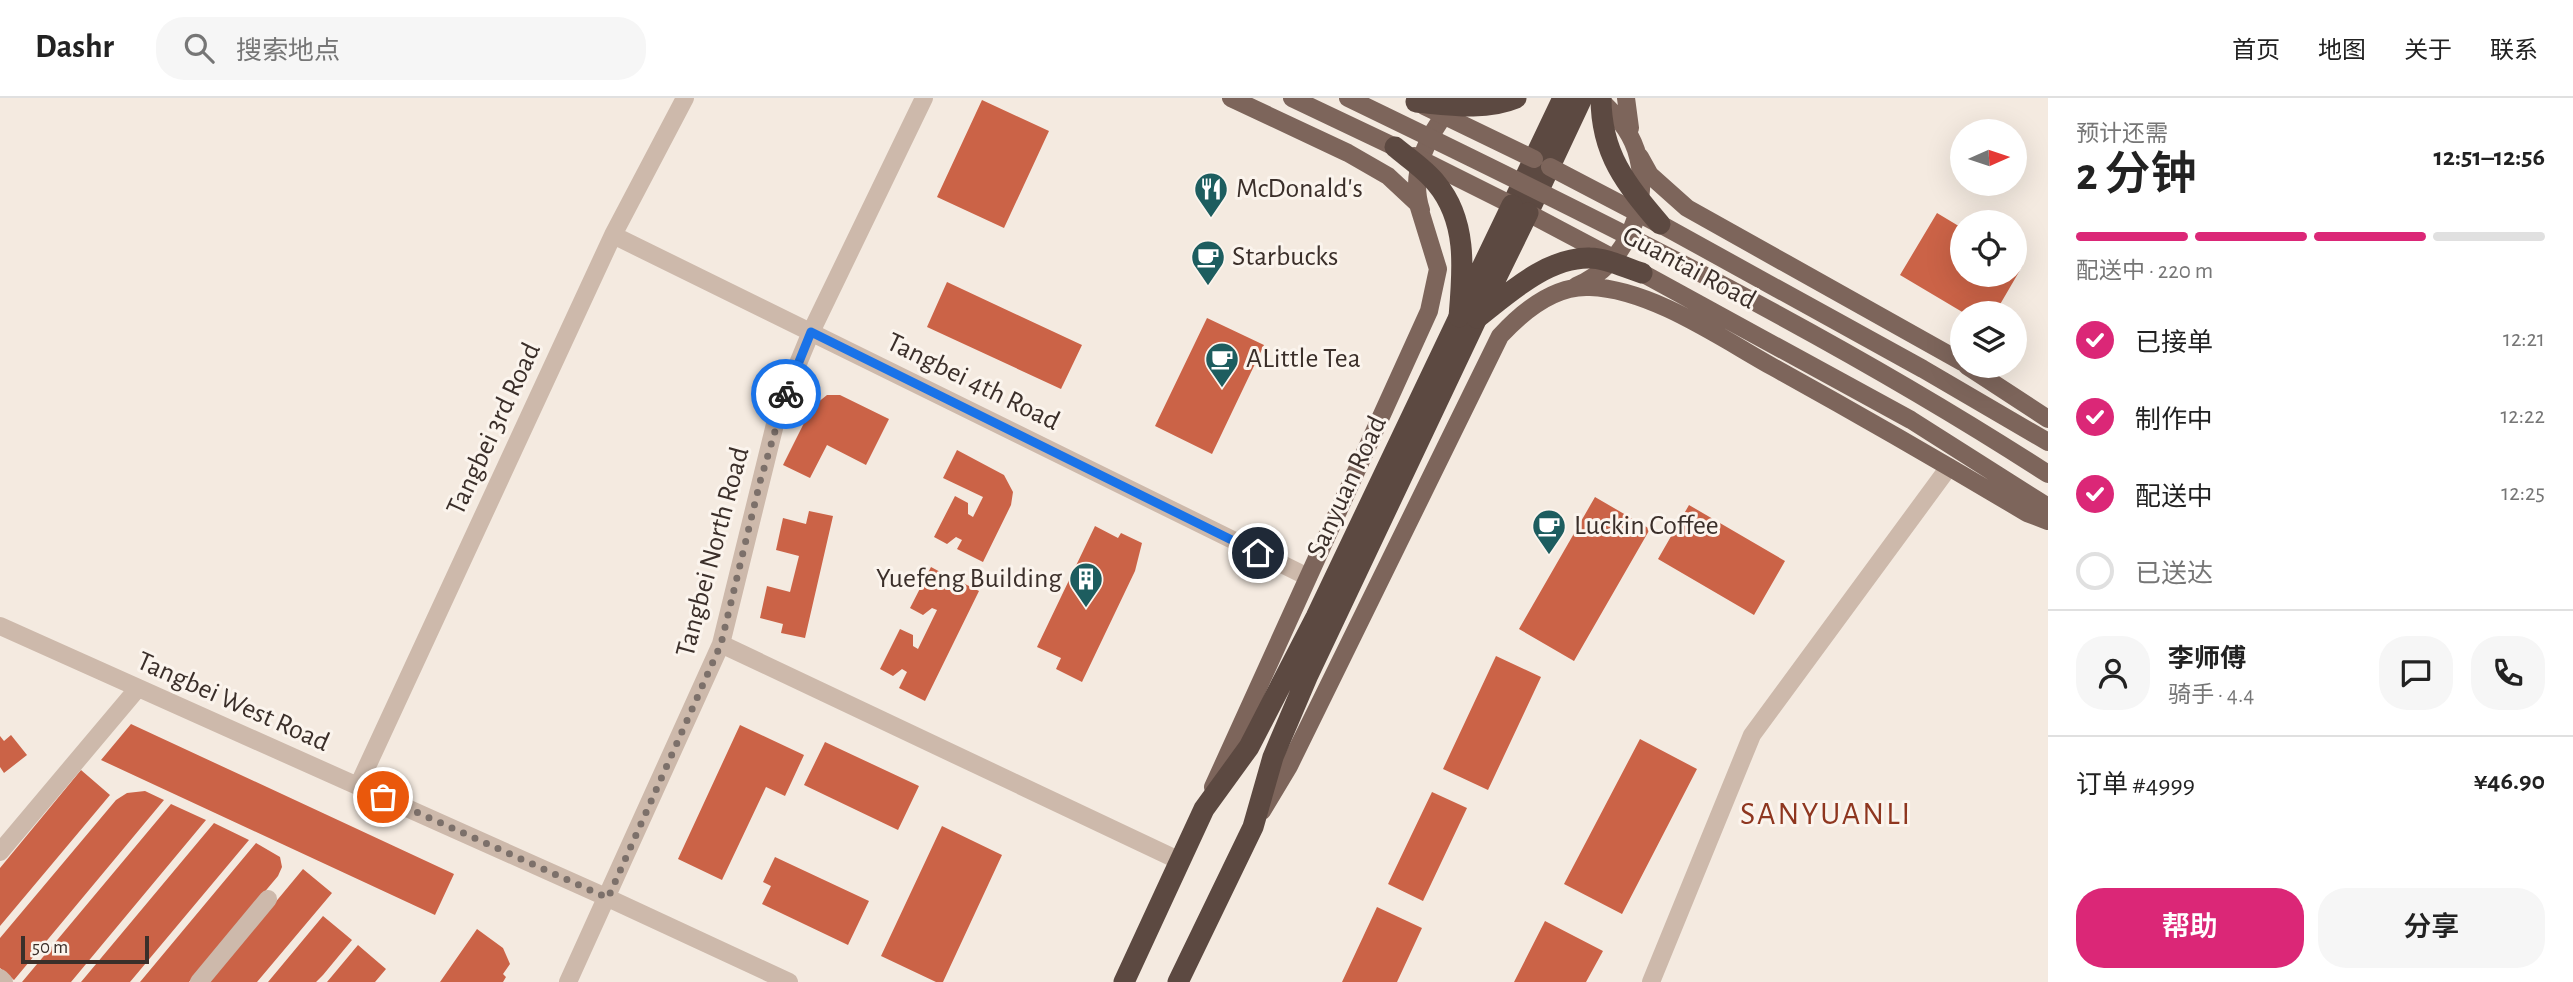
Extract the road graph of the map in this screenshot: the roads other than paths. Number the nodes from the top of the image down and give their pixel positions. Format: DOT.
graph roads {
  1 [pos="685,98"];
  2 [pos="924,98"];
  3 [pos="1231,98"];
  4 [pos="1292,98"];
  5 [pos="1348,98"];
  6 [pos="1460,98"];
  7 [pos="1516,98"];
  8 [pos="1563,98"];
  9 [pos="1582,98"];
  10 [pos="1600,98"];
  11 [pos="1626,98"];
  12 [pos="1412,100"];
  13 [pos="1395,147"];
  14 [pos="1636,150"];
  15 [pos="1542,163"];
  16 [pos="1520,209"];
  17 [pos="1660,224"];
  18 [pos="613,235"];
  19 [pos="1430,237"];
  20 [pos="1642,272"];
  21 [pos="1557,295"];
  22 [pos="1468,318"];
  23 [pos="811,332"];
  24 [pos="1950,355"];
  25 [pos="1985,378"];
  26 [pos="2048,419"];
  27 [pos="2048,442"];
  28 [pos="1949,467"];
  29 [pos="2048,474"];
  30 [pos="2042,502"];
  31 [pos="2048,521"];
  32 [pos="1308,578"];
  33 [pos="1324,619"];
  34 [pos="0,626"];
  35 [pos="721,644"];
  36 [pos="138,688"];
  37 [pos="358,786"];
  38 [pos="1204,809"];
  39 [pos="1253,827"];
  40 [pos="0,852"];
  41 [pos="1180,861"];
  42 [pos="608,898"];
  43 [pos="268,899"];
  44 [pos="0,978"];
  45 [pos="4,982"];
  46 [pos="199,982"];
  47 [pos="568,982"];
  48 [pos="789,982"];
  49 [pos="1124,982"];
  50 [pos="1178,982"];
  51 [pos="1651,982"];
  1 -- 18 [label="street, Tangbei 3rd Road"];
  2 -- 23 [label="street, Tangbei North Road"];
  3 -- 19 [label="main road"];
  4 -- 13 [label="main road, Guantai Road"];
  5 -- 29 [label="main road, bridge"];
  6 -- 19 [label="main road"];
  7 -- 12 [label="highway, bridge"];
  8 -- 15 [label="highway"];
  9 -- 15 [label="highway"];
  10 -- 14 [label="main road"];
  10 -- 17 [label="highway, bridge"];
  11 -- 14 [label="main road"];
  12 -- 15 [label="main road, Guantai Road, bridge"];
  13 -- 16 [label="main road, Guantai Road, bridge"];
  13 -- 22 [label="highway, bridge"];
  14 -- 21 [label="main road"];
  14 -- 24 [label="main road"];
  15 -- 16 [label="highway, Sanyuan Road, bridge"];
  15 -- 17 [label="main road, Guantai Road, bridge"];
  16 -- 20 [label="main road, Guantai Road, bridge"];
  16 -- 22 [label="highway, Sanyuan Road, bridge"];
  17 -- 27 [label="main road, Guantai Road"];
  18 -- 23 [label="street, Tangbei 4th Road"];
  18 -- 37 [label="street, Tangbei 3rd Road"];
  19 -- 21 [label="main road"];
  19 -- 32 [label="main road"];
  20 -- 22 [label="highway, bridge"];
  20 -- 30 [label="main road, Guantai Road"];
  21 -- 28 [label="main road"];
  21 -- 39 [label="main road"];
  22 -- 33 [label="highway, Sanyuan Road"];
  23 -- 32 [label="street, Tangbei 4th Road"];
  23 -- 35 [label="street, Tangbei North Road"];
  25 -- 26 [label="main road"];
  28 -- 31 [label="main road"];
  28 -- 51 [label="street"];
  32 -- 38 [label="main road"];
  33 -- 38 [label="highway, Sanyuan Road"];
  33 -- 39 [label="highway, Sanyuan Road"];
  34 -- 36 [label="street, Tangbei West Road"];
  35 -- 41 [label="street"];
  35 -- 42 [label="street, Tangbei North Road"];
  36 -- 37 [label="street, Tangbei West Road"];
  36 -- 40 [label="street"];
  37 -- 42 [label="street, Tangbei West Road"];
  38 -- 41 [label="highway, Sanyuan Road"];
  39 -- 50 [label="highway, Sanyuan Road"];
  41 -- 49 [label="highway, Sanyuan Road"];
  42 -- 47 [label="street, Tangbei North Road"];
  42 -- 48 [label="street, Tangbei West Road"];
  43 -- 46 [label="street"];
  44 -- 45 [label="street"];
}
